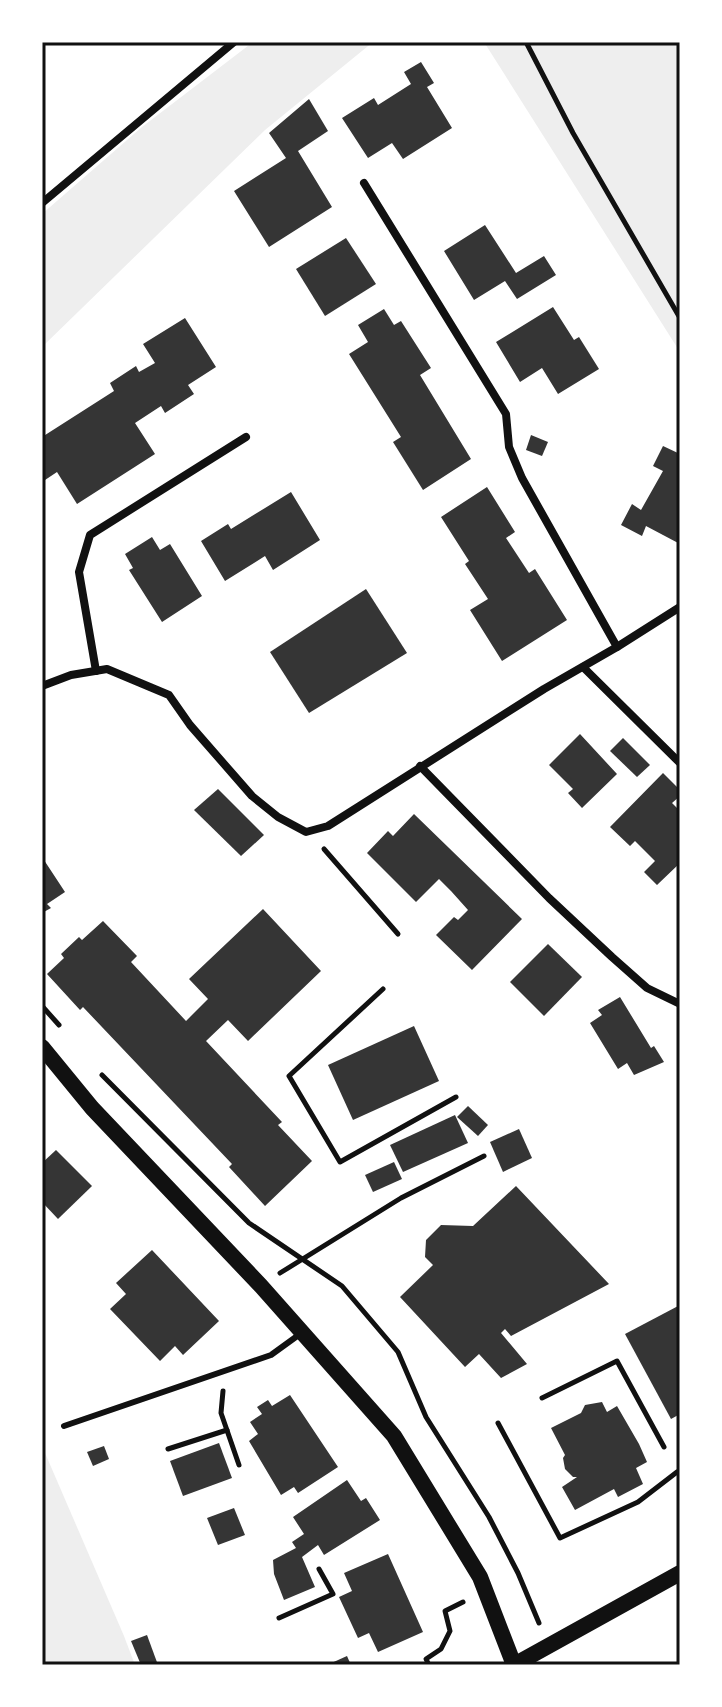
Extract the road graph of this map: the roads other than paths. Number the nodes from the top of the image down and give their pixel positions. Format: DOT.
graph roads {
  1 [pos="234,42"];
  2 [pos="364,183"];
  3 [pos="42,203"];
  4 [pos="246,437"];
  5 [pos="680,607"];
  6 [pos="617,647"];
  7 [pos="583,667"];
  8 [pos="96,671"];
  9 [pos="42,686"];
  10 [pos="680,763"];
  11 [pos="420,766"];
  12 [pos="680,1004"];
  13 [pos="42,1047"];
  14 [pos="302,1331"];
  15 [pos="64,1426"];
  16 [pos="680,1573"];
  17 [pos="514,1665"];
  1 -- 3 [label="street"];
  2 -- 6 [label="street"];
  4 -- 8 [label="street"];
  5 -- 6 [label="street"];
  6 -- 7 [label="street"];
  7 -- 10 [label="street"];
  7 -- 11 [label="street"];
  8 -- 9 [label="street"];
  8 -- 11 [label="street"];
  11 -- 12 [label="street"];
  13 -- 14 [label="main road"];
  14 -- 15 [label="lane"];
  14 -- 17 [label="main road"];
  16 -- 17 [label="main road"];
}
